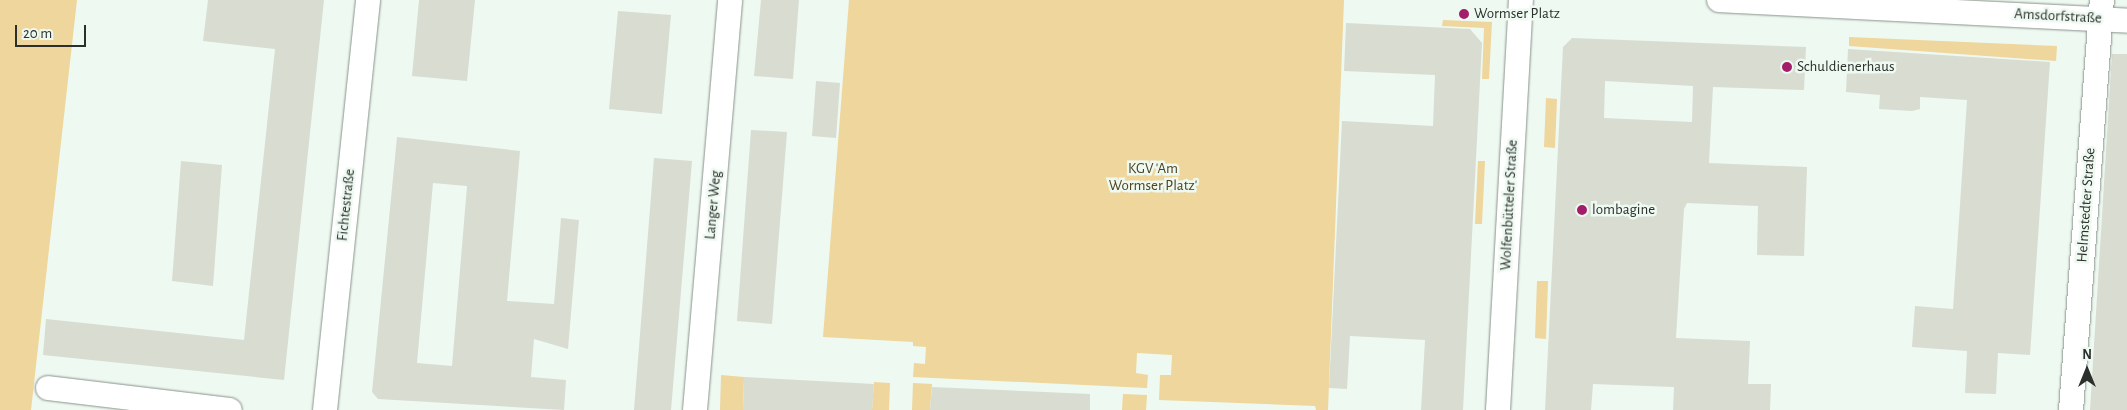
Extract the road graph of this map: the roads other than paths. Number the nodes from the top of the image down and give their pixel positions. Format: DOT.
graph roads {
  1 [pos="368,0"];
  2 [pos="730,0"];
  3 [pos="1521,0"];
  4 [pos="1719,0"];
  5 [pos="2101,9"];
  6 [pos="2127,21"];
  7 [pos="48,388"];
  8 [pos="230,410"];
  9 [pos="325,410"];
  10 [pos="695,410"];
  11 [pos="1498,410"];
  12 [pos="2071,410"];
  1 -- 9 [label="street, Fichtestraße"];
  2 -- 10 [label="street, Langer Weg"];
  3 -- 11 [label="street, Wolfenbütteler Straße"];
  4 -- 5 [label="street, Amsdorfstraße"];
  5 -- 6 [label="street, Amsdorfstraße"];
  5 -- 12 [label="street, Helmstedter Straße"];
  7 -- 8 [label="street"];
}
